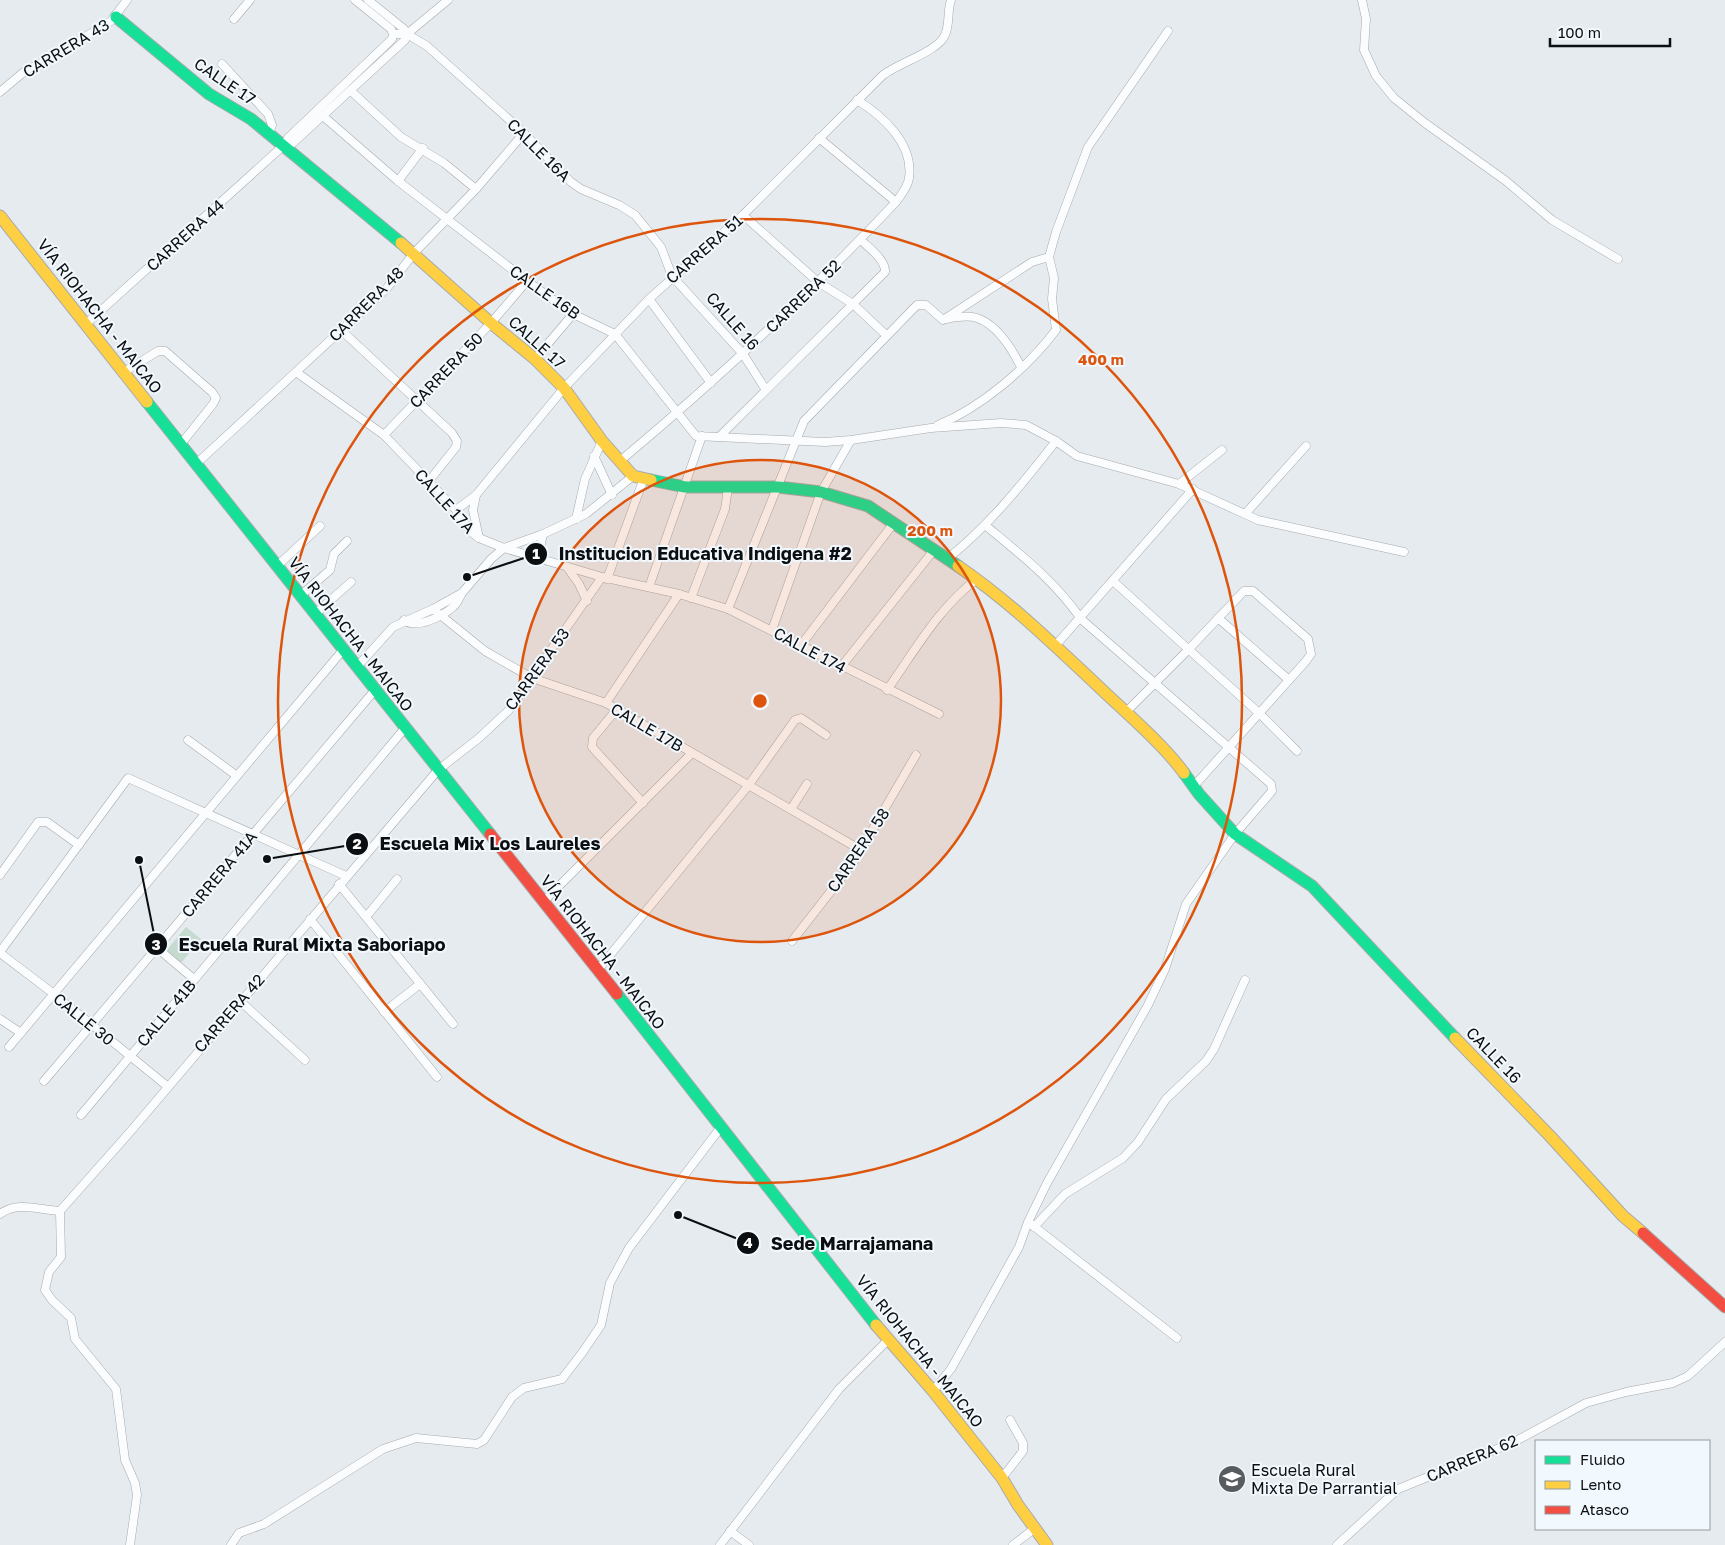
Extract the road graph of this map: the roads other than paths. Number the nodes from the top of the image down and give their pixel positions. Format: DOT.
graph roads {
  1 [pos="127,0"];
  2 [pos="250,0"];
  3 [pos="355,0"];
  4 [pos="368,0"];
  5 [pos="448,0"];
  6 [pos="951,0"];
  7 [pos="1362,0"];
  8 [pos="116,17"];
  9 [pos="234,19"];
  10 [pos="1168,31"];
  11 [pos="393,34"];
  12 [pos="407,34"];
  13 [pos="222,64"];
  14 [pos="351,90"];
  15 [pos="0,92"];
  16 [pos="857,100"];
  17 [pos="323,116"];
  18 [pos="524,132"];
  19 [pos="269,134"];
  20 [pos="819,138"];
  21 [pos="283,146"];
  22 [pos="423,148"];
  23 [pos="398,181"];
  24 [pos="476,189"];
  25 [pos="896,202"];
  26 [pos="743,215"];
  27 [pos="0,216"];
  28 [pos="447,220"];
  29 [pos="860,240"];
  30 [pos="414,253"];
  31 [pos="1049,257"];
  32 [pos="1618,259"];
  33 [pos="672,276"];
  34 [pos="527,281"];
  35 [pos="818,282"];
  36 [pos="649,299"];
  37 [pos="853,304"];
  38 [pos="573,314"];
  39 [pos="944,320"];
  40 [pos="491,323"];
  41 [pos="86,324"];
  42 [pos="341,330"];
  43 [pos="615,334"];
  44 [pos="886,336"];
  45 [pos="742,354"];
  46 [pos="535,359"];
  47 [pos="1021,367"];
  48 [pos="124,372"];
  49 [pos="296,372"];
  50 [pos="711,383"];
  51 [pos="564,388"];
  52 [pos="766,390"];
  53 [pos="415,401"];
  54 [pos="678,413"];
  55 [pos="931,428"];
  56 [pos="384,435"];
  57 [pos="699,436"];
  58 [pos="719,437"];
  59 [pos="851,440"];
  60 [pos="602,441"];
  61 [pos="796,441"];
  62 [pos="1056,441"];
  63 [pos="181,444"];
  64 [pos="1306,446"];
  65 [pos="1222,450"];
  66 [pos="594,456"];
  67 [pos="620,461"];
  68 [pos="196,464"];
  69 [pos="638,477"];
  70 [pos="429,481"];
  71 [pos="1179,484"];
  72 [pos="685,487"];
  73 [pos="778,487"];
  74 [pos="728,488"];
  75 [pos="1192,489"];
  76 [pos="821,492"];
  77 [pos="476,494"];
  78 [pos="612,495"];
  79 [pos="456,510"];
  80 [pos="1245,514"];
  81 [pos="576,518"];
  82 [pos="893,524"];
  83 [pos="985,525"];
  84 [pos="320,526"];
  85 [pos="543,534"];
  86 [pos="478,538"];
  87 [pos="347,541"];
  88 [pos="504,548"];
  89 [pos="934,550"];
  90 [pos="1404,552"];
  91 [pos="947,559"];
  92 [pos="542,560"];
  93 [pos="277,566"];
  94 [pos="566,567"];
  95 [pos="605,578"];
  96 [pos="977,579"];
  97 [pos="351,582"];
  98 [pos="1113,582"];
  99 [pos="649,587"];
  100 [pos="462,593"];
  101 [pos="678,594"];
  102 [pos="300,596"];
  103 [pos="691,598"];
  104 [pos="587,601"];
  105 [pos="433,609"];
  106 [pos="728,609"];
  107 [pos="315,614"];
  108 [pos="440,616"];
  109 [pos="1218,618"];
  110 [pos="1081,619"];
  111 [pos="404,620"];
  112 [pos="772,630"];
  113 [pos="800,644"];
  114 [pos="1055,646"];
  115 [pos="344,650"];
  116 [pos="1189,650"];
  117 [pos="356,667"];
  118 [pos="841,667"];
  119 [pos="532,678"];
  120 [pos="1289,680"];
  121 [pos="1155,682"];
  122 [pos="375,690"];
  123 [pos="887,690"];
  124 [pos="606,703"];
  125 [pos="616,709"];
  126 [pos="1126,712"];
  127 [pos="1259,713"];
  128 [pos="939,714"];
  129 [pos="405,728"];
  130 [pos="826,734"];
  131 [pos="188,740"];
  132 [pos="1229,747"];
  133 [pos="1297,751"];
  134 [pos="692,753"];
  135 [pos="916,755"];
  136 [pos="438,770"];
  137 [pos="238,776"];
  138 [pos="807,784"];
  139 [pos="748,786"];
  140 [pos="1194,786"];
  141 [pos="643,802"];
  142 [pos="792,809"];
  143 [pos="206,813"];
  144 [pos="253,834"];
  145 [pos="1235,834"];
  146 [pos="79,845"];
  147 [pos="861,850"];
  148 [pos="299,855"];
  149 [pos="0,875"];
  150 [pos="346,876"];
  151 [pos="397,879"];
  152 [pos="340,884"];
  153 [pos="543,903"];
  154 [pos="366,917"];
  155 [pos="310,919"];
  156 [pos="792,941"];
  157 [pos="157,948"];
  158 [pos="0,953"];
  159 [pos="597,971"];
  160 [pos="194,979"];
  161 [pos="1245,980"];
  162 [pos="420,984"];
  163 [pos="54,994"];
  164 [pos="240,1001"];
  165 [pos="384,1012"];
  166 [pos="0,1019"];
  167 [pos="92,1024"];
  168 [pos="453,1024"];
  169 [pos="22,1033"];
  170 [pos="10,1047"];
  171 [pos="130,1056"];
  172 [pos="305,1060"];
  173 [pos="437,1077"];
  174 [pos="44,1081"];
  175 [pos="167,1086"];
  176 [pos="81,1115"];
  177 [pos="721,1127"];
  178 [pos="60,1211"];
  179 [pos="0,1214"];
  180 [pos="1031,1224"];
  181 [pos="1725,1306"];
  182 [pos="1178,1338"];
  183 [pos="888,1340"];
  184 [pos="1725,1342"];
  185 [pos="933,1391"];
  186 [pos="1010,1420"];
  187 [pos="1002,1478"];
  188 [pos="1034,1529"];
  189 [pos="730,1531"];
  190 [pos="130,1545"];
  191 [pos="231,1545"];
  192 [pos="720,1545"];
  193 [pos="749,1545"];
  194 [pos="1013,1545"];
  195 [pos="1047,1545"];
  196 [pos="1337,1545"];
  1 -- 8 [label="street, CARRERA 43"];
  2 -- 9 [label="street"];
  3 -- 11 [label="street"];
  4 -- 12 [label="street"];
  5 -- 12 [label="street, CARRERA 44"];
  6 -- 16 [label="street, CARRERA 51"];
  7 -- 32 [label="street"];
  8 -- 15 [label="street, CARRERA 43"];
  8 -- 19 [label="main road, CALLE 17"];
  10 -- 31 [label="street"];
  11 -- 12 [label="street"];
  11 -- 21 [label="street, CARRERA 44"];
  12 -- 14 [label="street, CARRERA 44"];
  12 -- 18 [label="street, CALLE 16A"];
  13 -- 19 [label="street"];
  14 -- 17 [label="street, CARRERA 44"];
  14 -- 22 [label="street"];
  16 -- 20 [label="street, CARRERA 51"];
  16 -- 25 [label="street, CARRERA 52"];
  17 -- 21 [label="street, CARRERA 44"];
  17 -- 23 [label="street, CALLE 16B"];
  18 -- 24 [label="street, CARRERA 48"];
  18 -- 33 [label="street, CALLE 16A"];
  19 -- 21 [label="main road, CALLE 17"];
  20 -- 25 [label="street"];
  20 -- 26 [label="street, CARRERA 51"];
  21 -- 30 [label="main road, CALLE 17"];
  21 -- 41 [label="street, CARRERA 44"];
  22 -- 23 [label="street"];
  22 -- 24 [label="street"];
  23 -- 28 [label="street, CALLE 16B"];
  24 -- 28 [label="street, CARRERA 48"];
  25 -- 29 [label="street, CARRERA 52"];
  26 -- 33 [label="street, CARRERA 51"];
  26 -- 35 [label="street"];
  27 -- 41 [label="main road, VÍA RIOHACHA - MAICAO"];
  28 -- 30 [label="street, CARRERA 48"];
  28 -- 34 [label="street, CALLE 16B"];
  29 -- 35 [label="street, CARRERA 52"];
  29 -- 37 [label="street"];
  30 -- 40 [label="main road, CALLE 17"];
  30 -- 42 [label="street, CARRERA 48"];
  31 -- 39 [label="street"];
  31 -- 47 [label="street"];
  33 -- 36 [label="street, CARRERA 51"];
  33 -- 45 [label="street, CALLE 16"];
  34 -- 38 [label="street, CALLE 16B"];
  34 -- 40 [label="street, CARRERA 50"];
  35 -- 37 [label="street"];
  35 -- 45 [label="street, CARRERA 52"];
  36 -- 43 [label="street, CARRERA 51"];
  36 -- 50 [label="street"];
  37 -- 44 [label="street"];
  37 -- 52 [label="street"];
  38 -- 43 [label="street, CALLE 16B"];
  38 -- 46 [label="street"];
  39 -- 44 [label="street"];
  39 -- 47 [label="street"];
  40 -- 46 [label="main road, CALLE 17"];
  40 -- 53 [label="street, CARRERA 50"];
  41 -- 48 [label="main road, VÍA RIOHACHA - MAICAO"];
  42 -- 49 [label="street, CARRERA 48"];
  42 -- 53 [label="street"];
  43 -- 51 [label="street, CARRERA 51"];
  43 -- 54 [label="street, CALLE 16B"];
  44 -- 61 [label="street"];
  45 -- 50 [label="street, CARRERA 52"];
  45 -- 52 [label="street, CALLE 16"];
  46 -- 51 [label="main road, CALLE 17"];
  47 -- 55 [label="street"];
  48 -- 63 [label="main road, VÍA RIOHACHA - MAICAO"];
  48 -- 63 [label="street"];
  49 -- 56 [label="street, CALLE 17A"];
  49 -- 68 [label="street, CARRERA 48"];
  50 -- 54 [label="street, CARRERA 52"];
  51 -- 60 [label="main road, CALLE 17"];
  51 -- 77 [label="street, CARRERA 51"];
  52 -- 58 [label="street"];
  53 -- 56 [label="street, CARRERA 50"];
  53 -- 70 [label="street"];
  54 -- 57 [label="street, CALLE 16B"];
  54 -- 67 [label="street, CARRERA 52"];
  55 -- 59 [label="street"];
  55 -- 62 [label="street"];
  56 -- 70 [label="street, CALLE 17A"];
  57 -- 58 [label="street"];
  57 -- 72 [label="street"];
  58 -- 61 [label="street"];
  59 -- 61 [label="street"];
  59 -- 76 [label="street"];
  60 -- 66 [label="street"];
  60 -- 67 [label="main road, CALLE 17"];
  61 -- 73 [label="street"];
  62 -- 71 [label="street"];
  62 -- 83 [label="street"];
  63 -- 68 [label="main road, VÍA RIOHACHA - MAICAO"];
  64 -- 80 [label="street"];
  65 -- 71 [label="street"];
  66 -- 78 [label="street"];
  66 -- 81 [label="street"];
  67 -- 69 [label="main road, CALLE 17"];
  68 -- 93 [label="main road, VÍA RIOHACHA - MAICAO"];
  69 -- 72 [label="main road"];
  69 -- 78 [label="street"];
  69 -- 95 [label="street, CARRERA 53"];
  70 -- 79 [label="street, CALLE 17A"];
  71 -- 75 [label="street"];
  72 -- 74 [label="main road"];
  72 -- 99 [label="street"];
  73 -- 74 [label="main road"];
  73 -- 76 [label="main road"];
  73 -- 106 [label="street"];
  74 -- 103 [label="street"];
  75 -- 80 [label="street"];
  75 -- 98 [label="street"];
  76 -- 82 [label="main road"];
  76 -- 112 [label="street"];
  77 -- 79 [label="street, CARRERA 51"];
  77 -- 86 [label="street"];
  78 -- 81 [label="street"];
  79 -- 86 [label="street, CALLE 17A"];
  80 -- 90 [label="street"];
  81 -- 85 [label="street"];
  82 -- 89 [label="main road"];
  82 -- 113 [label="street"];
  83 -- 91 [label="street"];
  83 -- 110 [label="street"];
  84 -- 93 [label="street"];
  85 -- 88 [label="street"];
  85 -- 92 [label="street"];
  86 -- 88 [label="street, CALLE 17A"];
  87 -- 102 [label="street"];
  88 -- 92 [label="street, CALLE 17A"];
  88 -- 100 [label="street"];
  89 -- 91 [label="main road"];
  89 -- 118 [label="street"];
  91 -- 96 [label="main road"];
  92 -- 94 [label="street, CALLE 17A"];
  93 -- 102 [label="main road, VÍA RIOHACHA - MAICAO"];
  94 -- 95 [label="street, CALLE 17A"];
  94 -- 104 [label="street"];
  95 -- 99 [label="street, CALLE 17A"];
  95 -- 104 [label="street, CARRERA 53"];
  96 -- 114 [label="main road, CALLE 16"];
  96 -- 123 [label="street"];
  97 -- 107 [label="street"];
  98 -- 110 [label="street"];
  98 -- 116 [label="street"];
  99 -- 101 [label="street, CALLE 17A"];
  100 -- 105 [label="street"];
  100 -- 108 [label="street"];
  101 -- 103 [label="street, CALLE 174"];
  101 -- 124 [label="street"];
  102 -- 107 [label="main road, VÍA RIOHACHA - MAICAO"];
  103 -- 106 [label="street, CALLE 174"];
  104 -- 119 [label="street, CARRERA 53"];
  105 -- 108 [label="street, CALLE 17B"];
  105 -- 111 [label="street"];
  106 -- 112 [label="street, CALLE 174"];
  107 -- 115 [label="main road, VÍA RIOHACHA - MAICAO"];
  108 -- 111 [label="street"];
  108 -- 119 [label="street, CALLE 17B"];
  109 -- 116 [label="street"];
  109 -- 120 [label="street"];
  109 -- 120 [label="street"];
  110 -- 114 [label="street"];
  110 -- 121 [label="street"];
  111 -- 117 [label="street"];
  112 -- 113 [label="street, CALLE 174"];
  113 -- 118 [label="street, CALLE 174"];
  114 -- 126 [label="main road, CALLE 16"];
  115 -- 117 [label="main road, VÍA RIOHACHA - MAICAO"];
  115 -- 137 [label="street"];
  116 -- 121 [label="street"];
  116 -- 127 [label="street"];
  117 -- 122 [label="main road, VÍA RIOHACHA - MAICAO"];
  118 -- 123 [label="street, CALLE 174"];
  119 -- 124 [label="street, CALLE 17B"];
  119 -- 136 [label="street, CARRERA 53"];
  120 -- 127 [label="street"];
  121 -- 126 [label="street"];
  121 -- 132 [label="street"];
  122 -- 129 [label="main road, VÍA RIOHACHA - MAICAO"];
  122 -- 144 [label="street, CARRERA 41A"];
  123 -- 128 [label="street, CALLE 174"];
  124 -- 125 [label="street, CALLE 17B"];
  125 -- 134 [label="street, CALLE 17B"];
  125 -- 141 [label="street"];
  126 -- 140 [label="main road, CALLE 16"];
  127 -- 132 [label="street"];
  127 -- 133 [label="street"];
  129 -- 136 [label="main road, VÍA RIOHACHA - MAICAO"];
  129 -- 148 [label="street, CALLE 41B"];
  130 -- 139 [label="street"];
  131 -- 137 [label="street"];
  132 -- 140 [label="street"];
  132 -- 145 [label="street"];
  134 -- 139 [label="street, CALLE 17B"];
  134 -- 141 [label="street"];
  135 -- 147 [label="street, CARRERA 58"];
  136 -- 150 [label="street, CARRERA 42"];
  136 -- 153 [label="main road, VÍA RIOHACHA - MAICAO"];
  137 -- 143 [label="street"];
  138 -- 142 [label="street"];
  139 -- 142 [label="street, CALLE 17B"];
  139 -- 159 [label="street"];
  140 -- 145 [label="main road, CALLE 16"];
  141 -- 153 [label="street"];
  142 -- 147 [label="street, CALLE 17B"];
  143 -- 144 [label="street"];
  143 -- 146 [label="street"];
  143 -- 163 [label="street"];
  144 -- 148 [label="street"];
  144 -- 157 [label="street, CARRERA 41A"];
  145 -- 180 [label="street"];
  145 -- 181 [label="main road, CALLE 16"];
  146 -- 149 [label="street"];
  146 -- 158 [label="street"];
  147 -- 156 [label="street, CARRERA 58"];
  148 -- 150 [label="street"];
  148 -- 160 [label="street, CALLE 41B"];
  150 -- 152 [label="street, CARRERA 42"];
  151 -- 154 [label="street"];
  152 -- 154 [label="street"];
  152 -- 155 [label="street, CARRERA 42"];
  153 -- 159 [label="main road, VÍA RIOHACHA - MAICAO"];
  154 -- 162 [label="street"];
  155 -- 164 [label="street, CARRERA 42"];
  155 -- 165 [label="street"];
  157 -- 160 [label="street"];
  157 -- 167 [label="street, CARRERA 41A"];
  158 -- 163 [label="street, CALLE 30"];
  159 -- 177 [label="main road, VÍA RIOHACHA - MAICAO"];
  160 -- 171 [label="street, CALLE 41B"];
  161 -- 180 [label="street"];
  162 -- 165 [label="street"];
  162 -- 168 [label="street"];
  163 -- 167 [label="street, CALLE 30"];
  163 -- 169 [label="street"];
  164 -- 172 [label="street"];
  164 -- 175 [label="street, CARRERA 42"];
  165 -- 173 [label="street"];
  166 -- 169 [label="street"];
  167 -- 171 [label="street, CALLE 30"];
  167 -- 174 [label="street, CARRERA 41A"];
  169 -- 170 [label="street"];
  171 -- 175 [label="street, CALLE 30"];
  171 -- 176 [label="street, CALLE 41B"];
  175 -- 178 [label="street, CARRERA 42"];
  177 -- 183 [label="main road, VÍA RIOHACHA - MAICAO"];
  177 -- 191 [label="street"];
  178 -- 179 [label="street"];
  178 -- 190 [label="street"];
  180 -- 182 [label="street"];
  180 -- 185 [label="street"];
  183 -- 185 [label="main road, VÍA RIOHACHA - MAICAO"];
  183 -- 189 [label="street"];
  184 -- 196 [label="street, CARRERA 62"];
  185 -- 187 [label="main road, VÍA RIOHACHA - MAICAO"];
  186 -- 187 [label="street"];
  187 -- 188 [label="main road, VÍA RIOHACHA - MAICAO"];
  188 -- 194 [label="street"];
  188 -- 195 [label="main road, VÍA RIOHACHA - MAICAO"];
  189 -- 192 [label="street"];
  189 -- 193 [label="street"];
}
